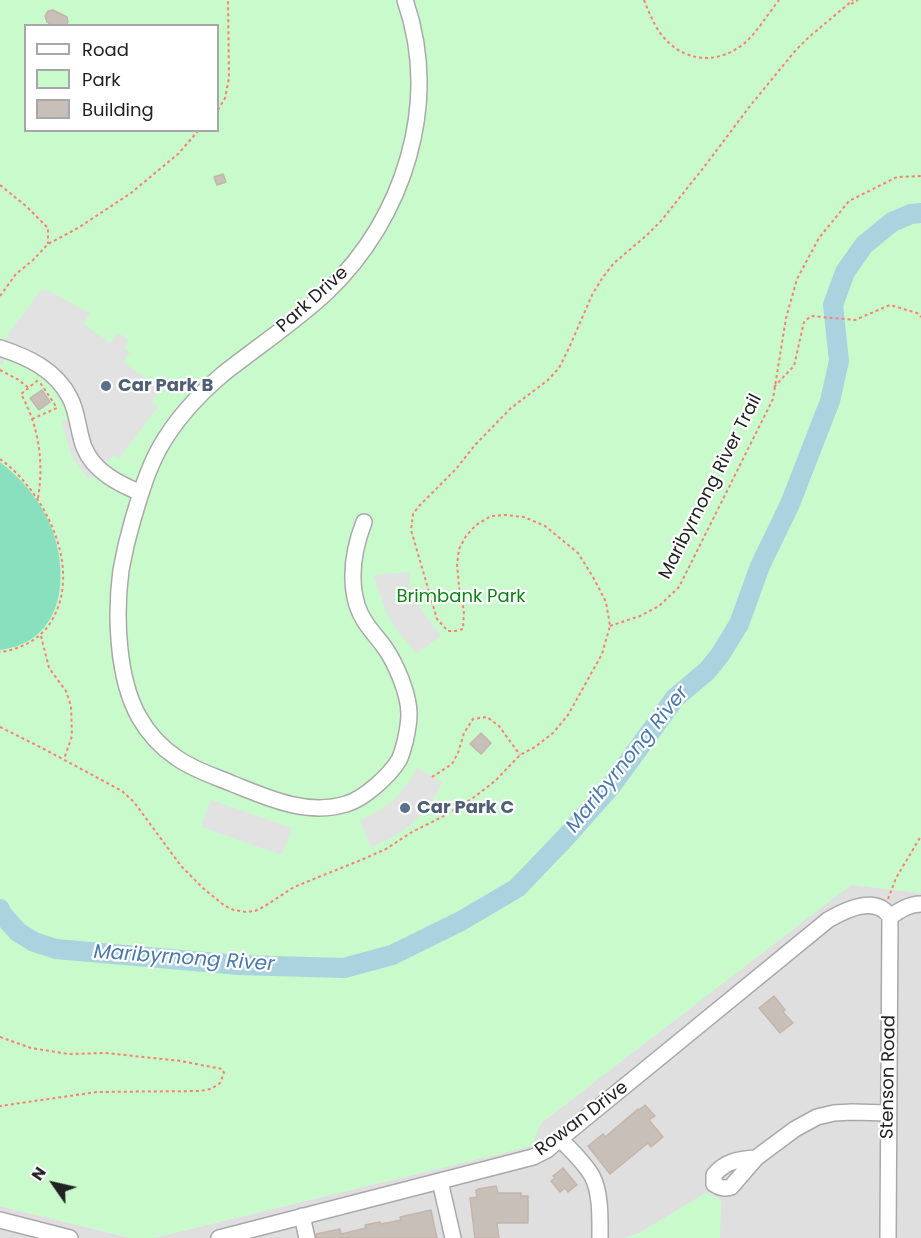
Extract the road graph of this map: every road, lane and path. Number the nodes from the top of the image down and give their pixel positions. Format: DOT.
graph roads {
  1 [pos="228,0"];
  2 [pos="405,0"];
  3 [pos="644,0"];
  4 [pos="779,0"];
  5 [pos="853,0"];
  6 [pos="858,0"];
  7 [pos="849,5"];
  8 [pos="219,108"];
  9 [pos="197,132"];
  10 [pos="921,176"];
  11 [pos="0,185"];
  12 [pos="48,244"];
  13 [pos="0,296"];
  14 [pos="921,317"];
  15 [pos="0,348"];
  16 [pos="0,370"];
  17 [pos="44,376"];
  18 [pos="774,387"];
  19 [pos="29,388"];
  20 [pos="32,419"];
  21 [pos="0,459"];
  22 [pos="141,493"];
  23 [pos="38,498"];
  24 [pos="364,522"];
  25 [pos="41,635"];
  26 [pos="0,652"];
  27 [pos="520,755"];
  28 [pos="64,759"];
  29 [pos="432,777"];
  30 [pos="921,836"];
  31 [pos="921,904"];
  32 [pos="887,913"];
  33 [pos="0,1037"];
  34 [pos="0,1106"];
  35 [pos="888,1113"];
  36 [pos="560,1139"];
  37 [pos="756,1158"];
  38 [pos="441,1181"];
  39 [pos="302,1216"];
  40 [pos="0,1221"];
  41 [pos="20,1232"];
  42 [pos="70,1238"];
  43 [pos="219,1238"];
  44 [pos="307,1238"];
  45 [pos="453,1238"];
  46 [pos="600,1238"];
  47 [pos="888,1238"];
  1 -- 8 [label="path"];
  2 -- 22 [label="street, Park Drive"];
  3 -- 4 [label="path"];
  5 -- 7 [label="path"];
  6 -- 7 [label="path"];
  7 -- 18 [label="path, Maribyrnong River Trail"];
  9 -- 12 [label="path"];
  10 -- 18 [label="path, Maribyrnong River Trail"];
  11 -- 12 [label="path"];
  12 -- 13 [label="path"];
  14 -- 18 [label="path"];
  15 -- 17 [label="street"];
  16 -- 19 [label="path"];
  17 -- 19 [label="path"];
  17 -- 20 [label="path"];
  17 -- 22 [label="street"];
  19 -- 20 [label="path"];
  20 -- 23 [label="path"];
  21 -- 23 [label="path"];
  22 -- 24 [label="street, Park Drive"];
  23 -- 25 [label="path"];
  25 -- 26 [label="path"];
  25 -- 28 [label="path"];
  27 -- 29 [label="path"];
  30 -- 32 [label="path"];
  31 -- 32 [label="street"];
  32 -- 35 [label="street, Stenson Road"];
  32 -- 36 [label="street, Rowan Drive"];
  33 -- 34 [label="path"];
  35 -- 37 [label="street"];
  35 -- 47 [label="street, Stenson Road"];
  36 -- 38 [label="street, Rowan Drive"];
  36 -- 46 [label="street"];
  38 -- 39 [label="street, Rowan Drive"];
  38 -- 45 [label="street"];
  39 -- 43 [label="street, Rowan Drive"];
  39 -- 44 [label="street"];
  40 -- 41 [label="street"];
  41 -- 42 [label="street"];
}
